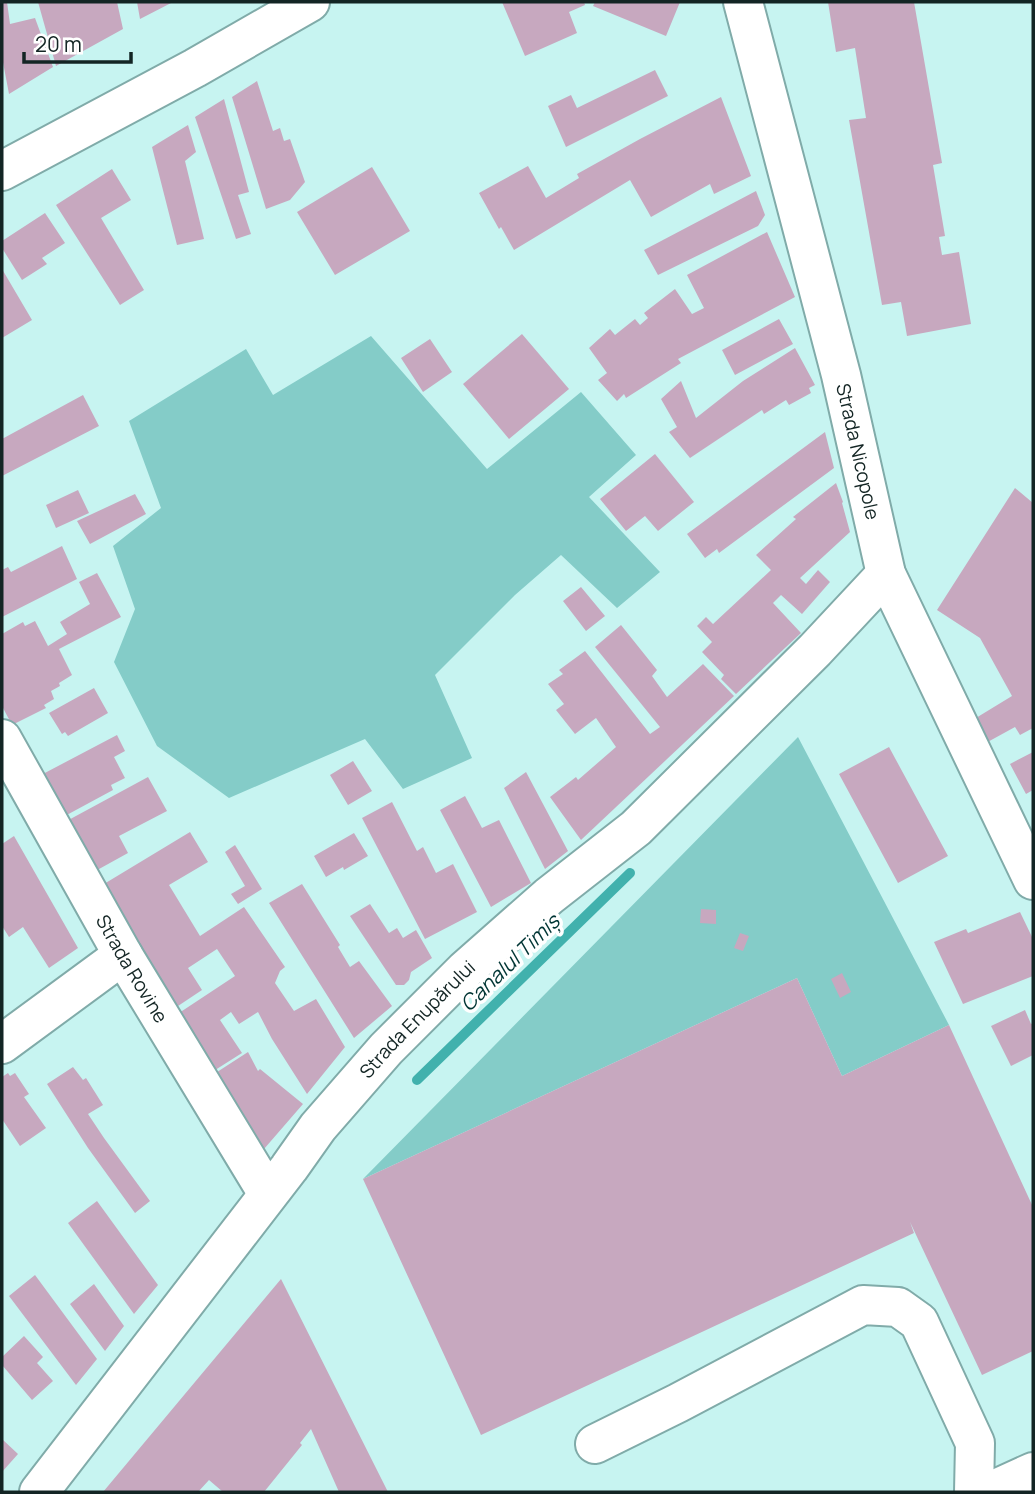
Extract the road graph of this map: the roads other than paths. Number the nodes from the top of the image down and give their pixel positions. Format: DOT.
graph roads {
  1 [pos="743,2"];
  2 [pos="290,7"];
  3 [pos="2,171"];
  4 [pos="886,574"];
  5 [pos="2,739"];
  6 [pos="1033,880"];
  7 [pos="123,955"];
  8 [pos="2,1044"];
  9 [pos="268,1194"];
  10 [pos="595,1444"];
  11 [pos="1033,1472"];
  12 [pos="39,1492"];
  13 [pos="974,1492"];
  14 [pos="989,1492"];
  1 -- 4 [label="street, Strada Nicopole"];
  2 -- 3 [label="street"];
  4 -- 6 [label="street, Strada Nicopole"];
  4 -- 9 [label="street, Strada Enupărului"];
  5 -- 7 [label="street, Strada Rovine"];
  7 -- 8 [label="street"];
  7 -- 9 [label="street, Strada Rovine"];
  9 -- 12 [label="street, Strada Enupărului"];
  10 -- 13 [label="street"];
  11 -- 14 [label="street"];
}
